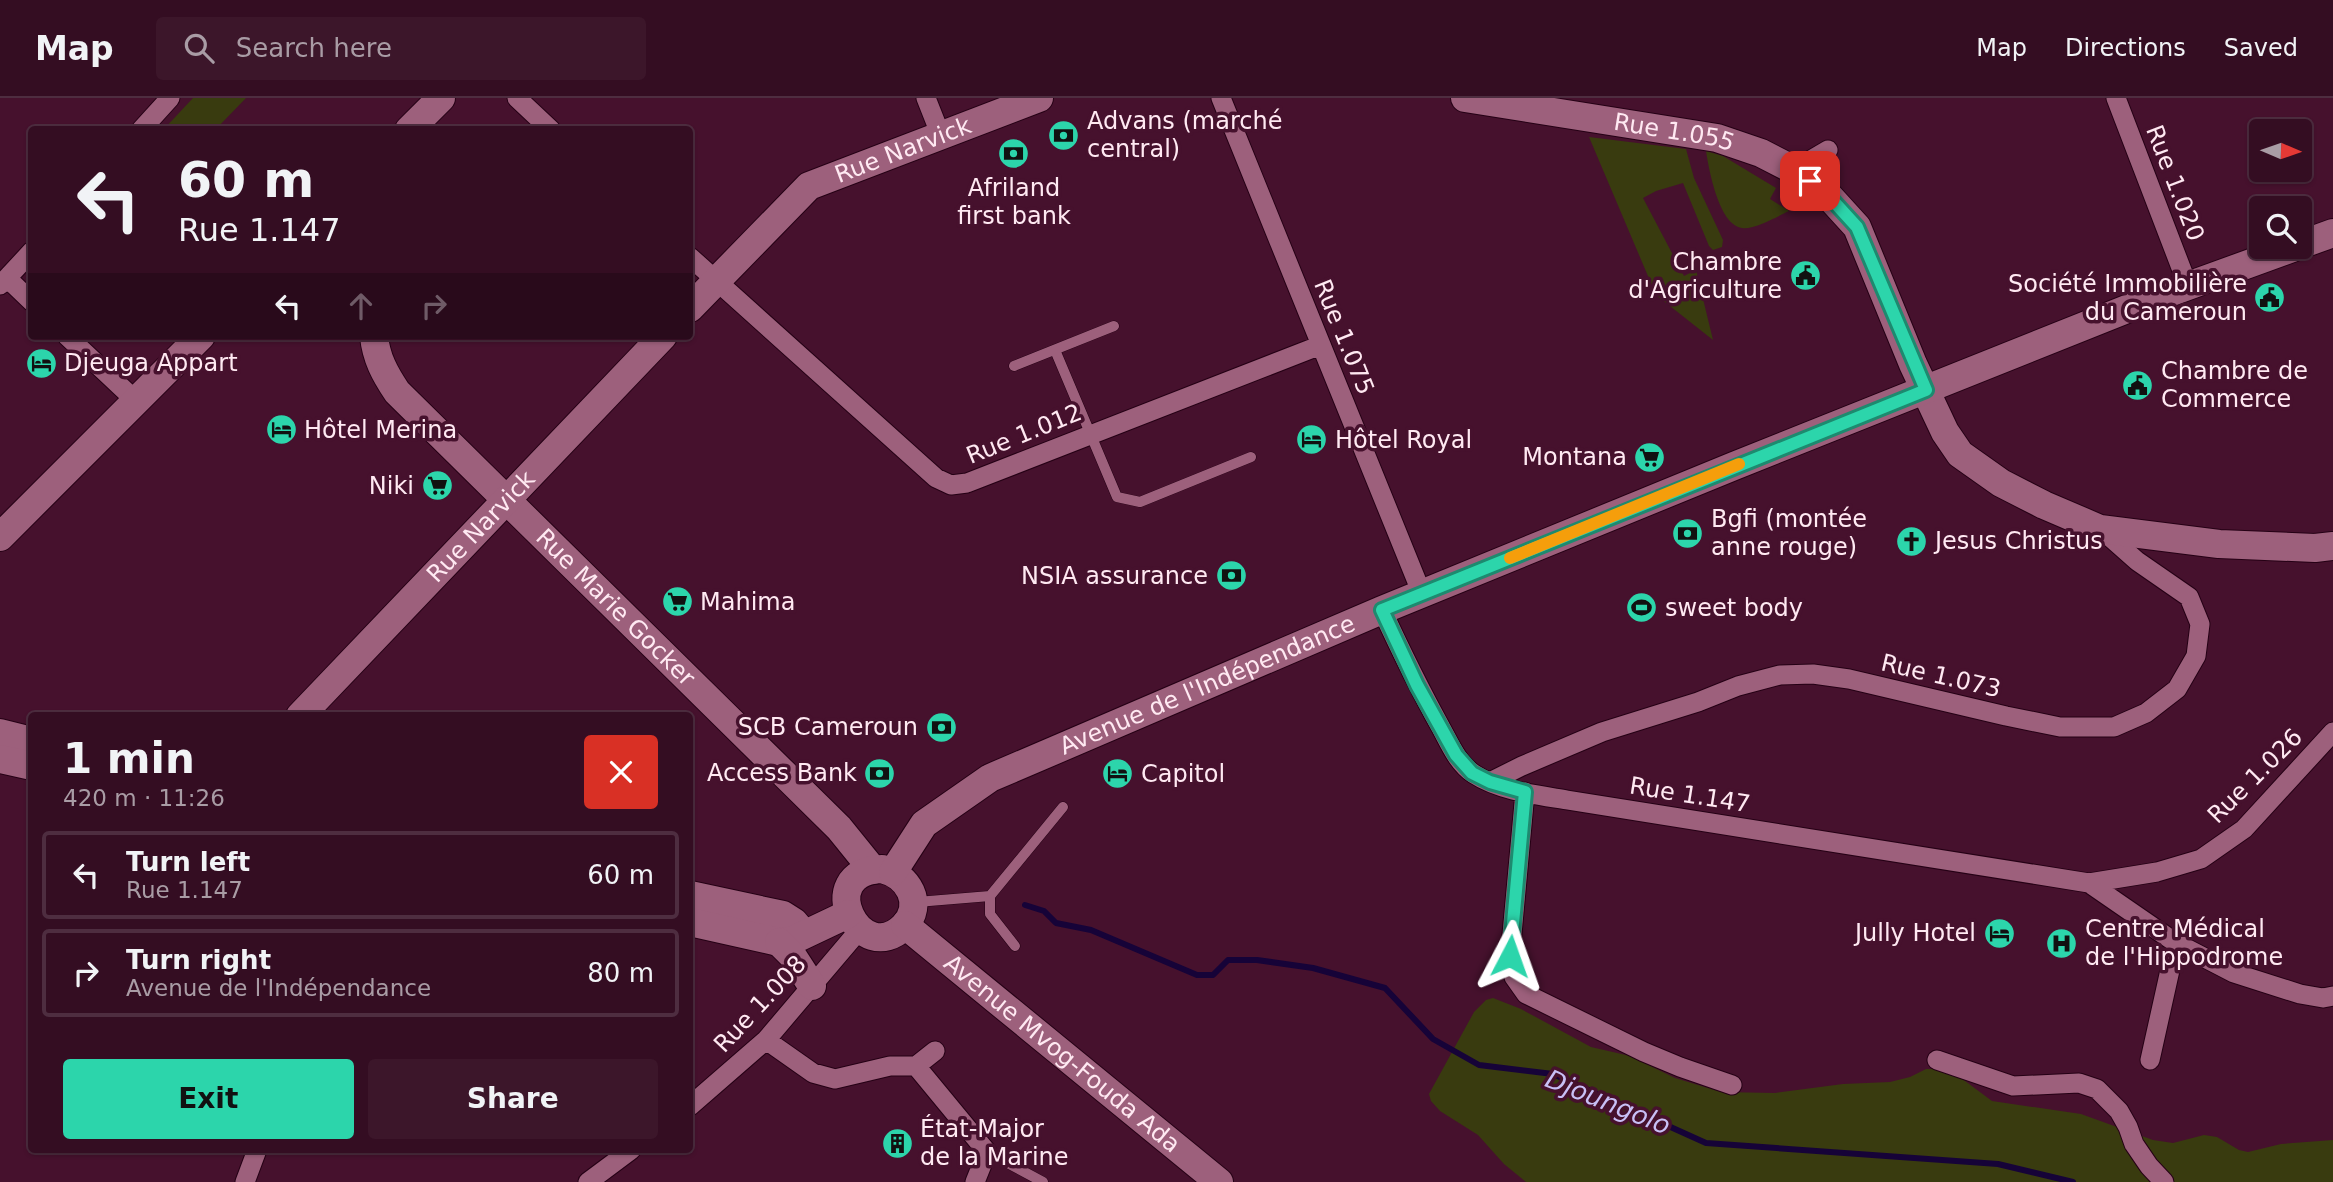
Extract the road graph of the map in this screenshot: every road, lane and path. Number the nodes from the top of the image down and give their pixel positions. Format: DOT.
graph roads {
  1 [pos="170,98"];
  2 [pos="441,98"];
  3 [pos="516,98"];
  4 [pos="926,98"];
  5 [pos="1039,98"];
  6 [pos="1221,98"];
  7 [pos="1465,98"];
  8 [pos="2116,98"];
  9 [pos="145,126"];
  10 [pos="413,126"];
  11 [pos="547,126"];
  12 [pos="941,136"];
  13 [pos="1828,150"];
  14 [pos="1794,170"];
  15 [pos="2333,233"];
  16 [pos="2312,241"];
  17 [pos="28,255"];
  18 [pos="2262,259"];
  19 [pos="693,260"];
  20 [pos="716,281"];
  21 [pos="3,282"];
  22 [pos="2188,286"];
  23 [pos="28,299"];
  24 [pos="693,306"];
  25 [pos="1114,326"];
  26 [pos="71,340"];
  27 [pos="197,340"];
  28 [pos="374,340"];
  29 [pos="659,340"];
  30 [pos="1321,345"];
  31 [pos="1055,350"];
  32 [pos="1014,366"];
  33 [pos="1926,390"];
  34 [pos="135,401"];
  35 [pos="1091,433"];
  36 [pos="1251,457"];
  37 [pos="506,500"];
  38 [pos="2100,529"];
  39 [pos="0,537"];
  40 [pos="2333,546"];
  41 [pos="1422,594"];
  42 [pos="1382,610"];
  43 [pos="304,712"];
  44 [pos="2333,732"];
  45 [pos="0,733"];
  46 [pos="28,740"];
  47 [pos="0,759"];
  48 [pos="28,765"];
  49 [pos="1490,782"];
  50 [pos="1525,792"];
  51 [pos="1063,807"];
  52 [pos="883,871"];
  53 [pos="2089,883"];
  54 [pos="990,896"];
  55 [pos="693,909"];
  56 [pos="909,914"];
  57 [pos="855,921"];
  58 [pos="792,938"];
  59 [pos="2176,943"];
  60 [pos="1015,946"];
  61 [pos="811,986"];
  62 [pos="2333,996"];
  63 [pos="766,1041"];
  64 [pos="935,1051"];
  65 [pos="1937,1060"];
  66 [pos="2150,1060"];
  67 [pos="916,1066"];
  68 [pos="1731,1085"];
  69 [pos="693,1104"];
  70 [pos="987,1152"];
  71 [pos="256,1153"];
  72 [pos="627,1153"];
  73 [pos="1216,1181"];
  74 [pos="245,1182"];
  75 [pos="588,1182"];
  76 [pos="975,1182"];
  77 [pos="1043,1182"];
  78 [pos="2164,1182"];
  1 -- 9 [label="street"];
  2 -- 10 [label="main road"];
  3 -- 11 [label="street"];
  4 -- 12 [label="street"];
  5 -- 12 [label="main road, Rue Narvick"];
  6 -- 30 [label="street, Rue 1.075"];
  7 -- 14 [label="main road, Rue 1.055"];
  8 -- 22 [label="street, Rue 1.020"];
  12 -- 20 [label="main road, Rue Narvick"];
  13 -- 14 [label="street"];
  14 -- 33 [label="main road, Rue 1.055"];
  15 -- 16 [label="main road, Avenue de l'Indépendance"];
  17 -- 21 [label="street"];
  18 -- 22 [label="main road, Avenue de l'Indépendance"];
  19 -- 20 [label="street, Rue 1.012"];
  20 -- 24 [label="main road, Rue Narvick"];
  20 -- 35 [label="street, Rue 1.012"];
  21 -- 23 [label="street"];
  22 -- 33 [label="main road, Avenue de l'Indépendance"];
  25 -- 31 [label="lane"];
  26 -- 34 [label="street"];
  27 -- 34 [label="main road"];
  28 -- 37 [label="main road, Rue Marie Gocker"];
  29 -- 37 [label="main road, Rue Narvick"];
  30 -- 35 [label="street, Rue 1.012"];
  30 -- 41 [label="street, Rue 1.075"];
  31 -- 32 [label="lane"];
  31 -- 35 [label="lane"];
  33 -- 38 [label="main road, Rue 1.055"];
  33 -- 41 [label="main road, Avenue de l'Indépendance"];
  34 -- 39 [label="main road"];
  35 -- 36 [label="lane"];
  37 -- 43 [label="main road, Rue Narvick"];
  37 -- 52 [label="main road, Rue Marie Gocker"];
  38 -- 40 [label="main road, Rue 1.055"];
  38 -- 49 [label="street, Rue 1.073"];
  41 -- 42 [label="main road, Avenue de l'Indépendance"];
  42 -- 49 [label="street, Rue 1.147"];
  42 -- 52 [label="main road, Avenue de l'Indépendance"];
  44 -- 53 [label="street, Rue 1.026"];
  45 -- 46 [label="main road"];
  47 -- 48 [label="main road"];
  49 -- 50 [label="street, Rue 1.147"];
  50 -- 53 [label="street, Rue 1.147"];
  50 -- 68 [label="street"];
  51 -- 54 [label="lane"];
  52 -- 56 [label="main road"];
  52 -- 57 [label="main road"];
  53 -- 59 [label="street"];
  54 -- 56 [label="lane"];
  54 -- 60 [label="lane"];
  55 -- 58 [label="main road"];
  56 -- 57 [label="main road"];
  56 -- 73 [label="main road, Avenue Mvog-Fouda Ada"];
  57 -- 58 [label="main road"];
  57 -- 61 [label="street, Rue 1.008"];
  58 -- 61 [label="main road"];
  59 -- 62 [label="street"];
  59 -- 66 [label="street"];
  61 -- 63 [label="street, Rue 1.008"];
  63 -- 67 [label="street"];
  63 -- 69 [label="street, Rue 1.008"];
  64 -- 67 [label="street"];
  65 -- 78 [label="street"];
  67 -- 70 [label="street"];
  70 -- 76 [label="street"];
  70 -- 77 [label="lane"];
  71 -- 74 [label="street"];
  72 -- 75 [label="street"];
}
